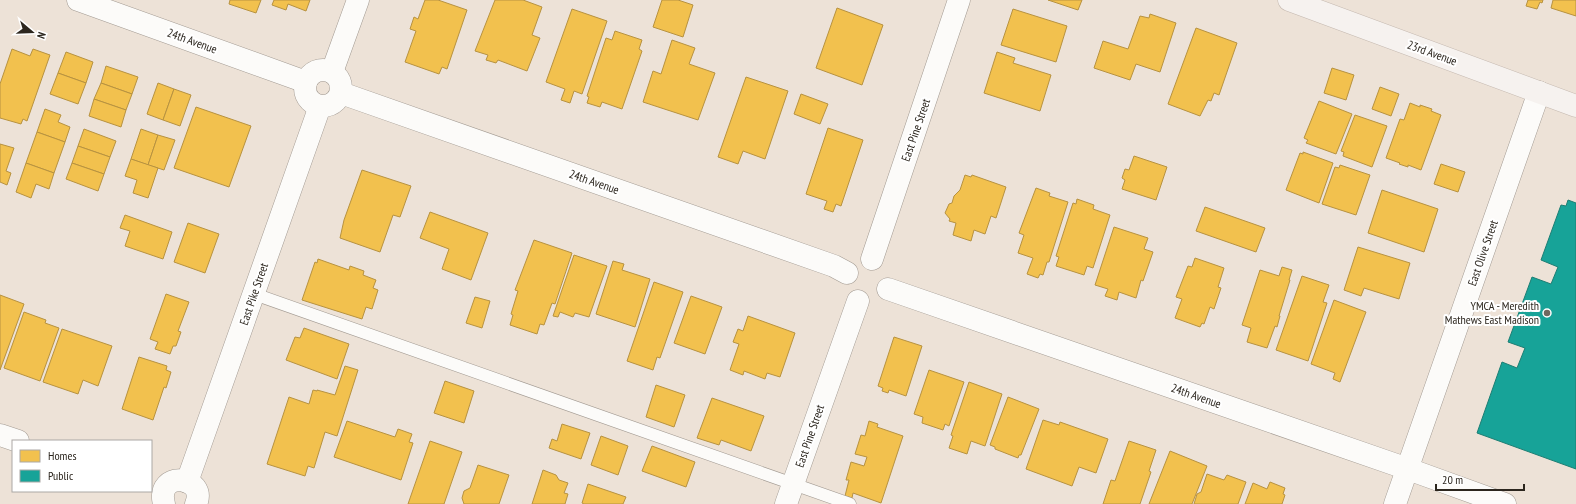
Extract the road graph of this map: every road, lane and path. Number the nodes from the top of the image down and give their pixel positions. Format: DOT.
graph roads {
  1 [pos="78,0"];
  2 [pos="358,0"];
  3 [pos="959,0"];
  4 [pos="1289,0"];
  5 [pos="332,72"];
  6 [pos="306,82"];
  7 [pos="1539,92"];
  8 [pos="341,93"];
  9 [pos="320,106"];
  10 [pos="1576,106"];
  11 [pos="872,259"];
  12 [pos="847,273"];
  13 [pos="888,289"];
  14 [pos="254,294"];
  15 [pos="858,301"];
  16 [pos="0,435"];
  17 [pos="15,440"];
  18 [pos="1408,469"];
  19 [pos="187,482"];
  20 [pos="793,484"];
  21 [pos="159,495"];
  22 [pos="196,504"];
  23 [pos="786,504"];
  24 [pos="850,504"];
  25 [pos="1396,504"];
  26 [pos="1505,504"];
  1 -- 6 [label="street, 24th Avenue"];
  2 -- 5 [label="street"];
  3 -- 11 [label="street, East Pine Street"];
  4 -- 7 [label="main road, 23rd Avenue"];
  5 -- 6 [label="street"];
  5 -- 8 [label="street"];
  6 -- 9 [label="street"];
  7 -- 10 [label="main road, 23rd Avenue"];
  7 -- 18 [label="street, East Olive Street"];
  8 -- 9 [label="street"];
  8 -- 12 [label="street, 24th Avenue"];
  9 -- 14 [label="street, East Pike Street"];
  11 -- 12 [label="street"];
  11 -- 13 [label="street"];
  12 -- 15 [label="street"];
  13 -- 15 [label="street"];
  13 -- 18 [label="street, 24th Avenue"];
  14 -- 19 [label="street, East Pike Street"];
  14 -- 20 [label="lane"];
  15 -- 20 [label="street, East Pine Street"];
  16 -- 17 [label="street"];
  18 -- 25 [label="street, East Olive Street"];
  18 -- 26 [label="street, 24th Avenue"];
  19 -- 21 [label="street"];
  19 -- 22 [label="street"];
  20 -- 23 [label="street, East Pine Street"];
  20 -- 24 [label="lane"];
}
